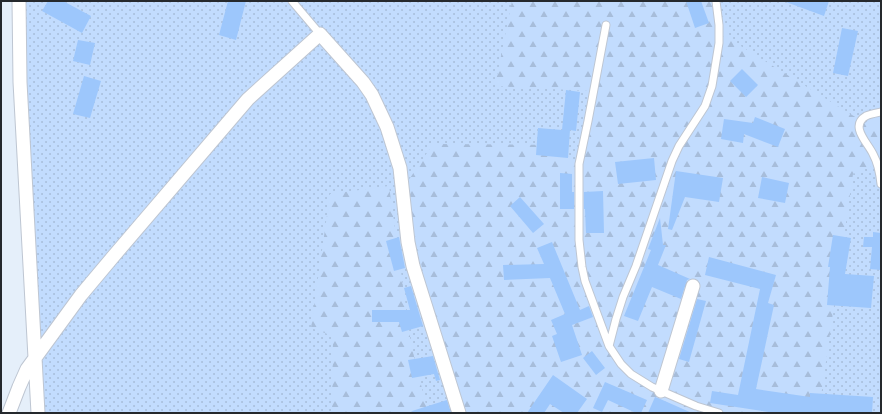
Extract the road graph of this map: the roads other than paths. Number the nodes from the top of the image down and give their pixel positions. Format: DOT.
graph roads {
  1 [pos="19,1"];
  2 [pos="292,1"];
  3 [pos="716,1"];
  4 [pos="606,25"];
  5 [pos="320,34"];
  6 [pos="881,112"];
  7 [pos="881,184"];
  8 [pos="693,286"];
  9 [pos="609,346"];
  10 [pos="35,359"];
  11 [pos="661,391"];
  12 [pos="9,413"];
  13 [pos="38,413"];
  14 [pos="459,413"];
  15 [pos="719,413"];
  1 -- 10 [label="street"];
  2 -- 5 [label="lane"];
  3 -- 9 [label="lane"];
  4 -- 9 [label="lane"];
  5 -- 10 [label="street"];
  5 -- 14 [label="street"];
  6 -- 7 [label="lane"];
  8 -- 11 [label="street"];
  9 -- 11 [label="lane"];
  10 -- 12 [label="street"];
  10 -- 13 [label="street"];
  11 -- 15 [label="lane"];
}
